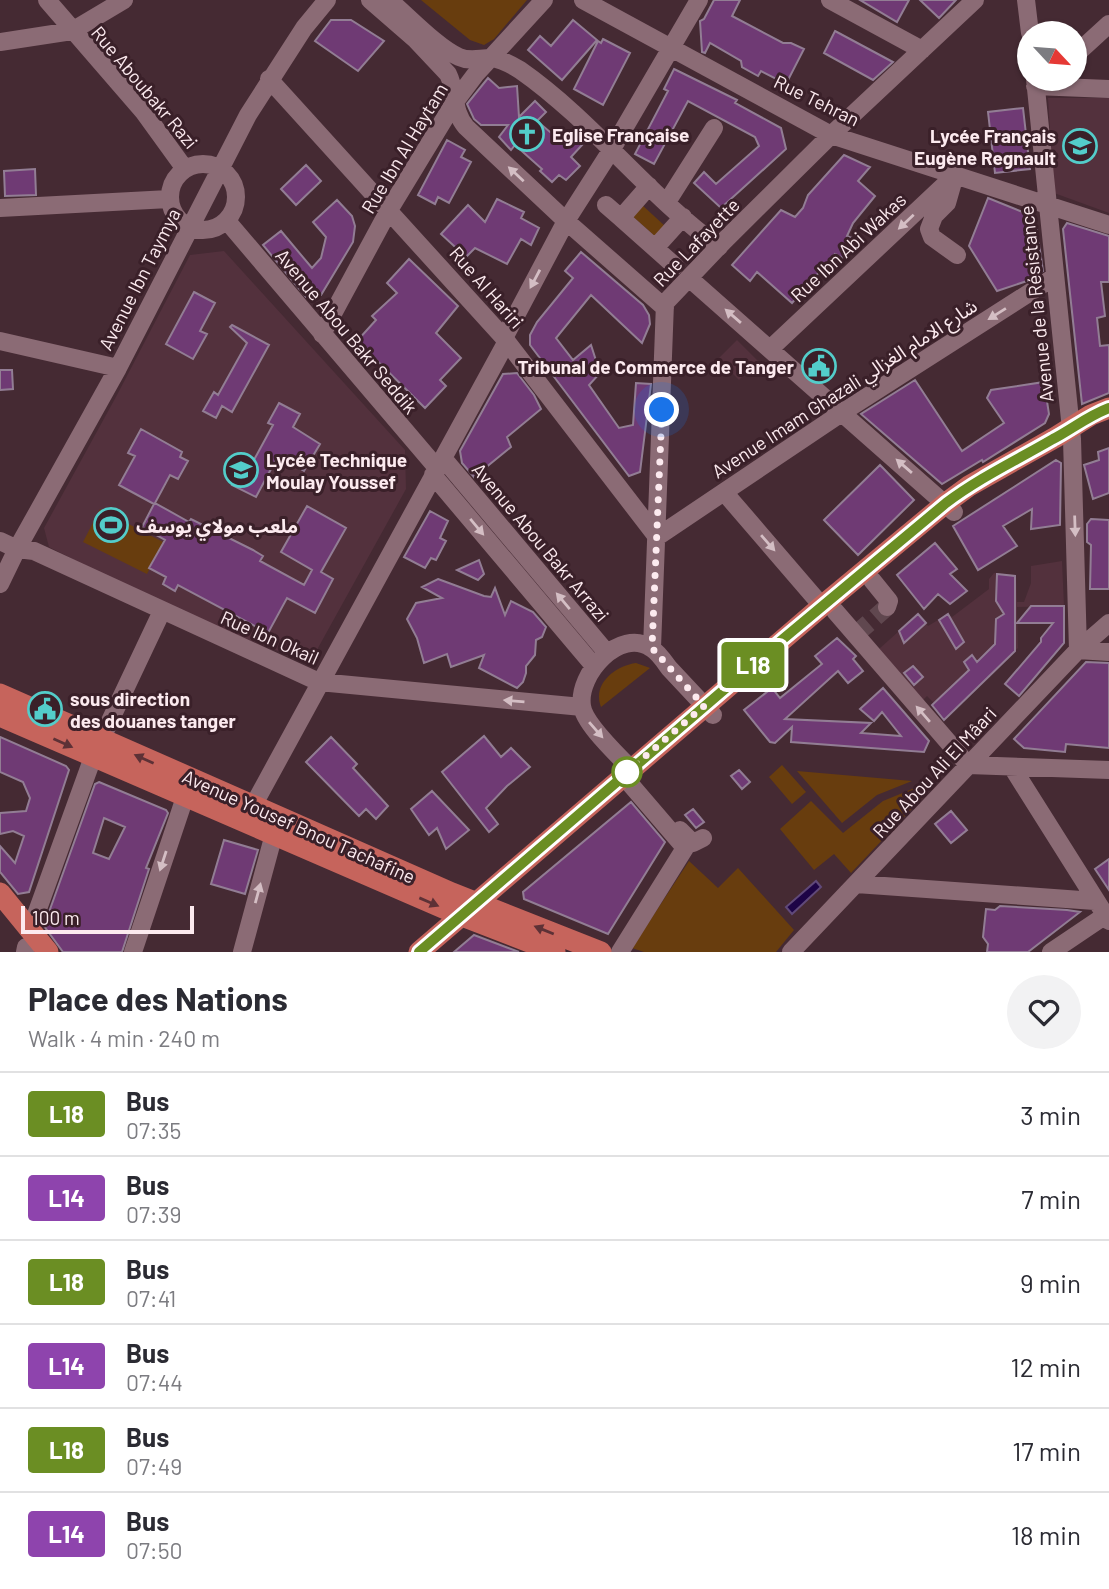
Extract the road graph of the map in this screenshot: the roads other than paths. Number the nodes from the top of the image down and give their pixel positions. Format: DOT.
graph roads {
  1 [pos="47,0"];
  2 [pos="124,0"];
  3 [pos="327,0"];
  4 [pos="370,0"];
  5 [pos="389,0"];
  6 [pos="544,0"];
  7 [pos="583,0"];
  8 [pos="699,0"];
  9 [pos="975,0"];
  10 [pos="1026,0"];
  11 [pos="833,1"];
  12 [pos="1029,21"];
  13 [pos="1109,24"];
  14 [pos="72,32"];
  15 [pos="0,42"];
  16 [pos="1087,44"];
  17 [pos="672,48"];
  18 [pos="922,50"];
  19 [pos="490,58"];
  20 [pos="269,79"];
  21 [pos="1087,87"];
  22 [pos="1109,89"];
  23 [pos="1036,91"];
  24 [pos="445,109"];
  25 [pos="714,128"];
  26 [pos="831,135"];
  27 [pos="612,149"];
  28 [pos="220,168"];
  29 [pos="185,169"];
  30 [pos="955,175"];
  31 [pos="649,186"];
  32 [pos="169,199"];
  33 [pos="667,202"];
  34 [pos="1046,204"];
  35 [pos="606,205"];
  36 [pos="0,208"];
  37 [pos="389,210"];
  38 [pos="683,217"];
  39 [pos="621,218"];
  40 [pos="227,221"];
  41 [pos="566,221"];
  42 [pos="1109,225"];
  43 [pos="188,228"];
  44 [pos="719,247"];
  45 [pos="655,248"];
  46 [pos="957,255"];
  47 [pos="675,265"];
  48 [pos="1055,277"];
  49 [pos="689,278"];
  50 [pos="665,308"];
  51 [pos="322,334"];
  52 [pos="505,339"];
  53 [pos="0,341"];
  54 [pos="770,349"];
  55 [pos="118,368"];
  56 [pos="1109,408"];
  57 [pos="843,412"];
  58 [pos="1109,421"];
  59 [pos="1072,433"];
  60 [pos="437,467"];
  61 [pos="724,492"];
  62 [pos="950,507"];
  63 [pos="657,537"];
  64 [pos="0,541"];
  65 [pos="17,549"];
  66 [pos="872,580"];
  67 [pos="0,584"];
  68 [pos="887,607"];
  69 [pos="828,609"];
  70 [pos="162,611"];
  71 [pos="1109,623"];
  72 [pos="652,648"];
  73 [pos="1078,650"];
  74 [pos="1109,652"];
  75 [pos="607,653"];
  76 [pos="594,666"];
  77 [pos="319,682"];
  78 [pos="0,694"];
  79 [pos="582,707"];
  80 [pos="709,711"];
  81 [pos="0,716"];
  82 [pos="97,748"];
  83 [pos="968,765"];
  84 [pos="1012,767"];
  85 [pos="1109,770"];
  86 [pos="633,778"];
  87 [pos="185,797"];
  88 [pos="253,806"];
  89 [pos="274,834"];
  90 [pos="703,838"];
  91 [pos="850,884"];
  92 [pos="0,893"];
  93 [pos="475,911"];
  94 [pos="1105,913"];
  95 [pos="0,915"];
  96 [pos="28,945"];
  97 [pos="48,952"];
  98 [pos="133,952"];
  99 [pos="242,952"];
  100 [pos="419,952"];
  101 [pos="435,952"];
  102 [pos="555,952"];
  103 [pos="601,952"];
  104 [pos="620,952"];
  105 [pos="791,952"];
  106 [pos="1051,952"];
  1 -- 14 [label="street, Rue Aboubakr Razi"];
  2 -- 14 [label="street"];
  3 -- 20 [label="street, Avenue Ibn Taymya"];
  4 -- 24 [label="street"];
  5 -- 19 [label="street"];
  6 -- 19 [label="street, Rue Ibn Al Haytam"];
  7 -- 17 [label="street, Rue Tehran"];
  8 -- 17 [label="street"];
  9 -- 18 [label="street, Rue Lafayette"];
  10 -- 12 [label="street"];
  11 -- 18 [label="street"];
  13 -- 16 [label="street"];
  14 -- 15 [label="street"];
  14 -- 29 [label="street, Rue Aboubakr Razi"];
  17 -- 26 [label="street, Rue Tehran"];
  17 -- 27 [label="street"];
  18 -- 26 [label="street, Rue Lafayette"];
  19 -- 24 [label="street, Rue Ibn Al Haytam"];
  19 -- 27 [label="street"];
  20 -- 28 [label="street, Avenue Ibn Taymya"];
  20 -- 37 [label="street, Rue Al Hariri"];
  21 -- 22 [label="street"];
  23 -- 34 [label="street, Avenue de la Résistance"];
  24 -- 37 [label="street, Rue Ibn Al Haytam"];
  41 -- 24 [label="street, one-way"];
  25 -- 33 [label="street"];
  26 -- 30 [label="street, Rue Tehran"];
  26 -- 44 [label="street, Rue Lafayette"];
  27 -- 31 [label="street"];
  27 -- 41 [label="street"];
  28 -- 29 [label="street"];
  28 -- 40 [label="street"];
  28 -- 43 [label="street, Avenue Ibn Taymya"];
  29 -- 32 [label="street"];
  30 -- 34 [label="street, Rue Tehran"];
  30 -- 46 [label="street"];
  30 -- 54 [label="street, Rue Ibn Abi Wakas, one-way"];
  31 -- 33 [label="street"];
  31 -- 39 [label="street"];
  32 -- 36 [label="street"];
  32 -- 43 [label="street"];
  33 -- 38 [label="street"];
  34 -- 42 [label="street, Rue Tehran"];
  34 -- 48 [label="street, Avenue de la Résistance"];
  35 -- 39 [label="street"];
  37 -- 51 [label="street, Rue Ibn Al Haytam"];
  37 -- 52 [label="street, Rue Al Hariri"];
  38 -- 44 [label="street"];
  38 -- 45 [label="street"];
  39 -- 45 [label="street"];
  40 -- 43 [label="street"];
  40 -- 51 [label="street, Avenue Abou Bakr Seddik"];
  41 -- 50 [label="street"];
  41 -- 52 [label="street, one-way"];
  43 -- 55 [label="street, Avenue Ibn Taymya"];
  44 -- 49 [label="street, Rue Lafayette"];
  45 -- 47 [label="street"];
  48 -- 57 [label="street, Avenue Imam Ghazali شارع الامام الغزالي, one-way"];
  48 -- 59 [label="street, Avenue de la Résistance"];
  49 -- 50 [label="street, Rue Lafayette"];
  54 -- 49 [label="street, one-way"];
  50 -- 63 [label="street, Rue Lafayette"];
  51 -- 60 [label="street, Avenue Abou Bakr Seddik"];
  52 -- 60 [label="street"];
  52 -- 63 [label="street, Rue Al Hariri"];
  53 -- 55 [label="street"];
  54 -- 57 [label="street"];
  55 -- 65 [label="street, Avenue Ibn Taymya"];
  56 -- 59 [label="main road"];
  57 -- 61 [label="street, Avenue Imam Ghazali شارع الامام الغزالي"];
  62 -- 57 [label="street, one-way"];
  58 -- 59 [label="main road"];
  59 -- 62 [label="main road"];
  59 -- 73 [label="street, Avenue de la Résistance, one-way"];
  75 -- 60 [label="street, Avenue Abou Bakr Arrazi, one-way"];
  60 -- 76 [label="street, Avenue Abou Bakr Arrazi, one-way"];
  60 -- 77 [label="street"];
  61 -- 63 [label="street, Avenue Imam Ghazali شارع الامام الغزالي"];
  61 -- 69 [label="street, one-way"];
  62 -- 66 [label="main road"];
  62 -- 69 [label="main road"];
  63 -- 72 [label="street, Rue Lafayette"];
  64 -- 65 [label="street, Rue Ibn Okail"];
  65 -- 67 [label="street, Avenue Ibn Taymya"];
  65 -- 70 [label="street, Rue Ibn Okail"];
  66 -- 68 [label="street"];
  66 -- 69 [label="main road"];
  69 -- 80 [label="main road"];
  83 -- 69 [label="street, one-way"];
  70 -- 77 [label="street, Rue Ibn Okail"];
  70 -- 82 [label="street"];
  71 -- 73 [label="street, Rue Abou Ali El Mâari"];
  72 -- 75 [label="street"];
  72 -- 80 [label="street"];
  73 -- 74 [label="street"];
  73 -- 83 [label="street, Rue Abou Ali El Mâari"];
  75 -- 76 [label="street"];
  76 -- 79 [label="street"];
  79 -- 77 [label="street, Rue Ibn Okail, one-way"];
  77 -- 88 [label="street"];
  78 -- 82 [label="main road, Avenue Yousef Bnou Tachafine"];
  79 -- 86 [label="street, one-way"];
  80 -- 86 [label="main road"];
  81 -- 82 [label="main road, Avenue Yousef Bnou Tachafine, one-way"];
  82 -- 87 [label="main road, Avenue Yousef Bnou Tachafine"];
  88 -- 82 [label="main road, Avenue Yousef Bnou Tachafine, one-way"];
  82 -- 96 [label="street"];
  83 -- 84 [label="street"];
  83 -- 91 [label="street, Rue Abou Ali El Mâari"];
  84 -- 85 [label="street"];
  84 -- 94 [label="street"];
  86 -- 90 [label="street"];
  86 -- 93 [label="main road"];
  86 -- 104 [label="street"];
  87 -- 89 [label="main road, Avenue Yousef Bnou Tachafine"];
  87 -- 98 [label="street, one-way"];
  88 -- 93 [label="main road, Avenue Yousef Bnou Tachafine"];
  89 -- 93 [label="main road, Avenue Yousef Bnou Tachafine, one-way"];
  99 -- 89 [label="street, one-way"];
  91 -- 94 [label="street"];
  91 -- 105 [label="street, Rue Abou Ali El Mâari"];
  92 -- 96 [label="main road"];
  93 -- 100 [label="main road"];
  93 -- 101 [label="main road"];
  93 -- 102 [label="main road, Avenue Yousef Bnou Tachafine"];
  103 -- 93 [label="main road, Avenue Yousef Bnou Tachafine, one-way"];
  94 -- 106 [label="street"];
  95 -- 96 [label="main road"];
  96 -- 97 [label="main road"];
}
